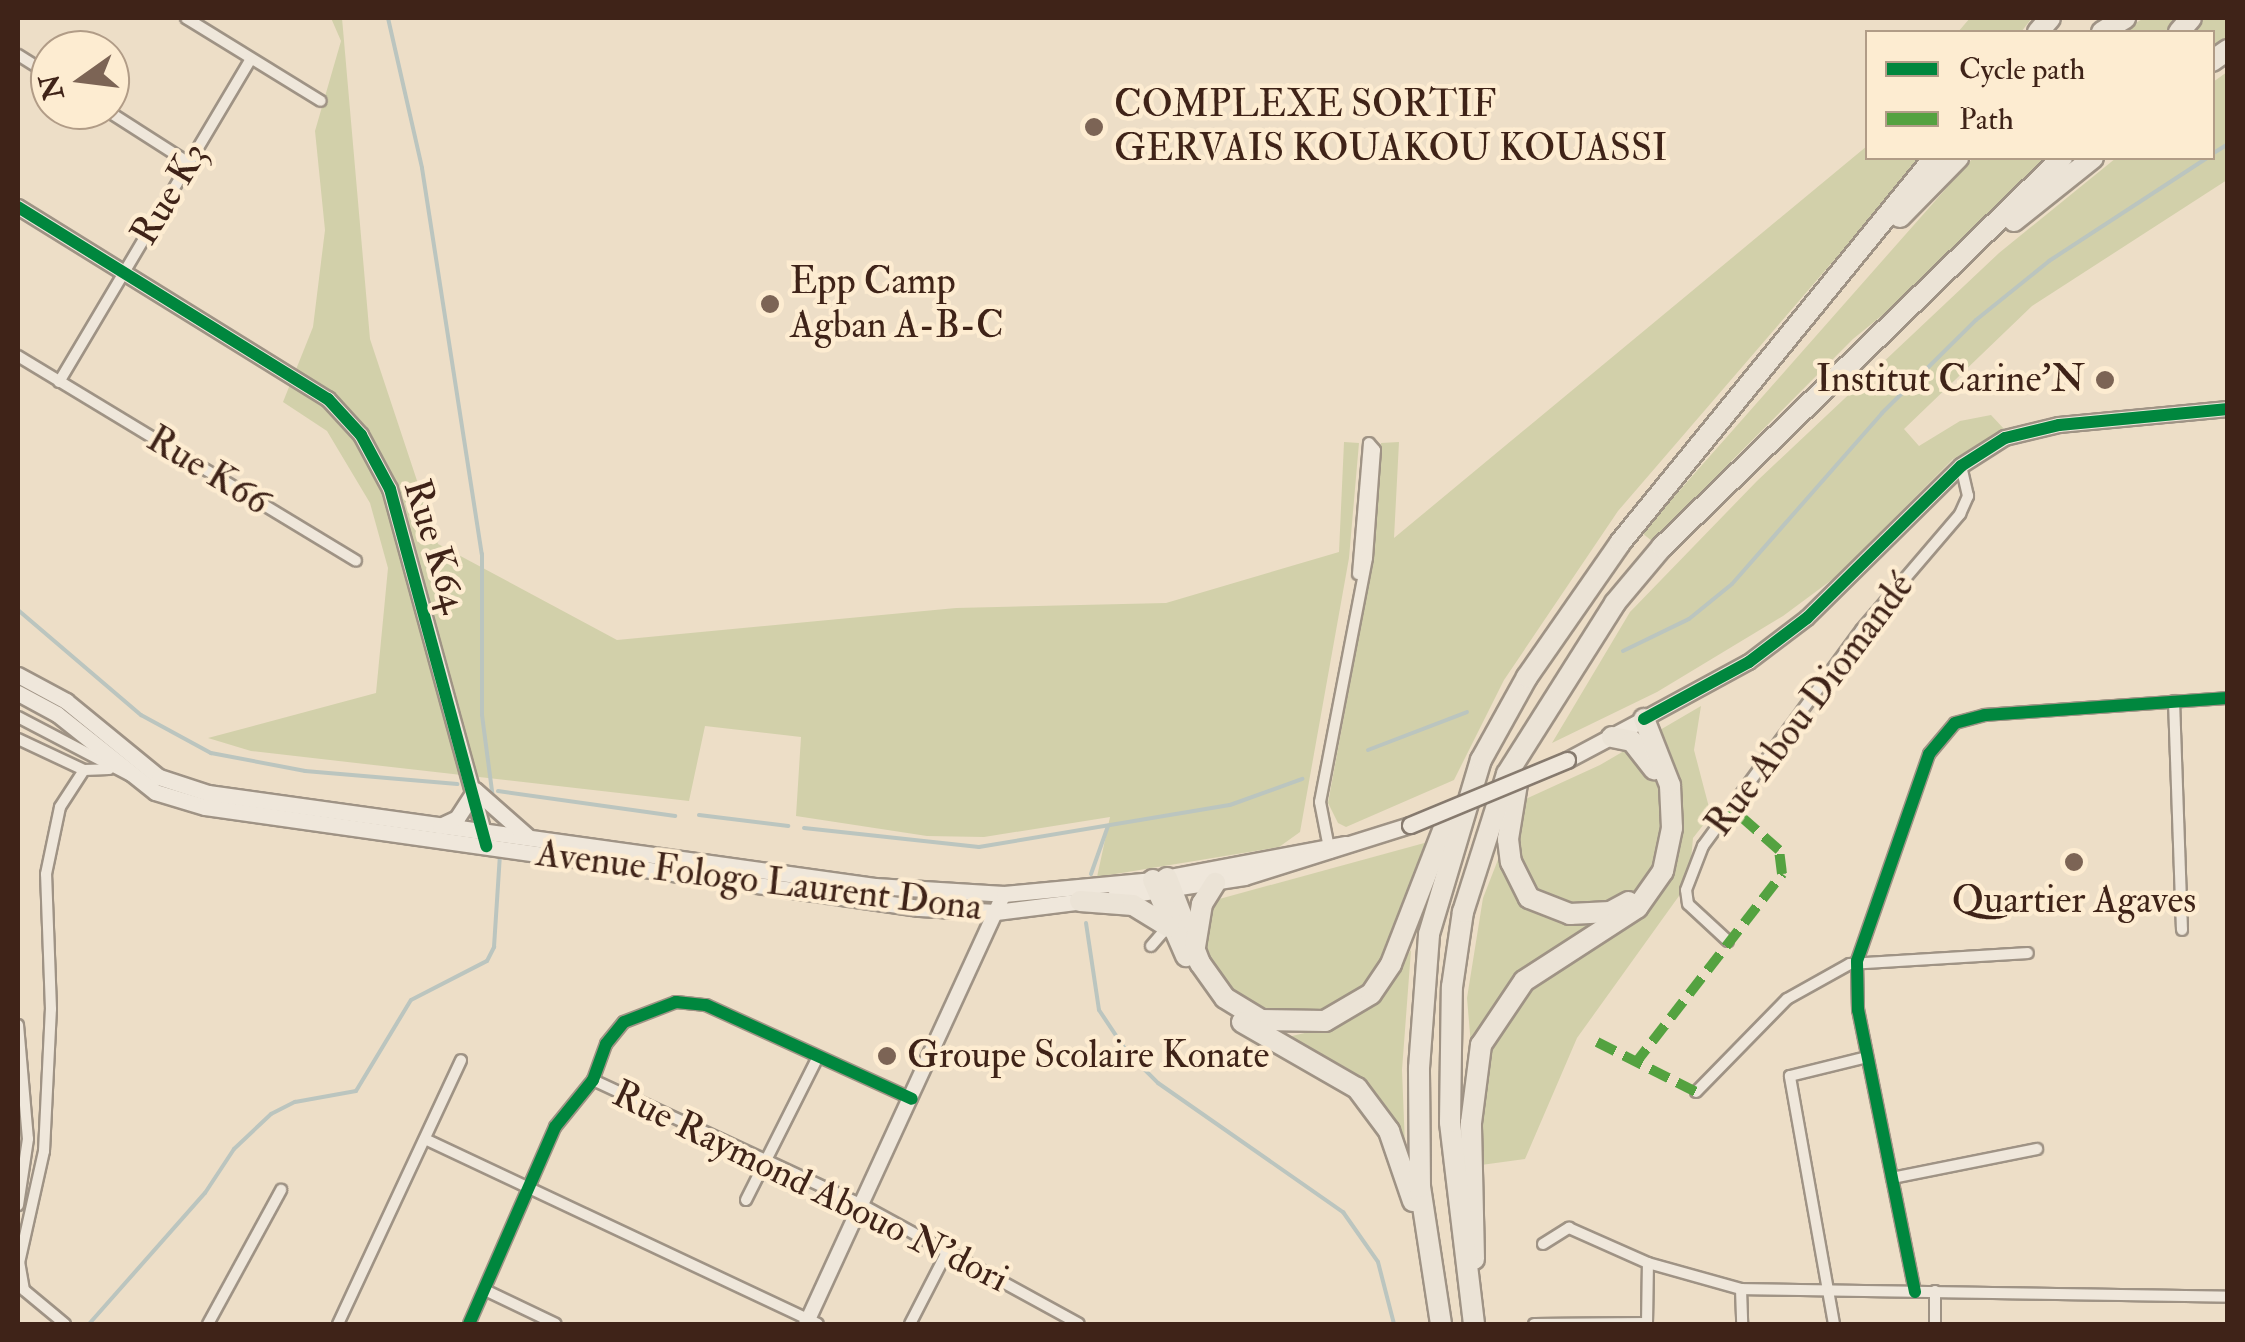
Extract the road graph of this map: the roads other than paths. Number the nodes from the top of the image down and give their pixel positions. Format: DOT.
graph roads {
  1 [pos="186,18"];
  2 [pos="251,58"];
  3 [pos="321,101"];
  4 [pos="130,125"];
  5 [pos="1932,160"];
  6 [pos="1956,160"];
  7 [pos="2060,160"];
  8 [pos="2089,160"];
  9 [pos="189,163"];
  10 [pos="18,207"];
  11 [pos="124,273"];
  12 [pos="1946,274"];
  13 [pos="1833,286"];
  14 [pos="18,356"];
  15 [pos="59,382"];
  16 [pos="2228,409"];
  17 [pos="1962,466"];
  18 [pos="356,561"];
  19 [pos="1358,585"];
  20 [pos="18,675"];
  21 [pos="18,693"];
  22 [pos="2228,698"];
  23 [pos="2174,700"];
  24 [pos="18,717"];
  25 [pos="1645,718"];
  26 [pos="1612,737"];
  27 [pos="1527,738"];
  28 [pos="18,739"];
  29 [pos="1653,750"];
  30 [pos="1481,760"];
  31 [pos="109,769"];
  32 [pos="136,769"];
  33 [pos="84,770"];
  34 [pos="475,790"];
  35 [pos="439,826"];
  36 [pos="530,838"];
  37 [pos="486,840"];
  38 [pos="1329,848"];
  39 [pos="1215,883"];
  40 [pos="1162,885"];
  41 [pos="1004,894"];
  42 [pos="1080,901"];
  43 [pos="996,912"];
  44 [pos="1169,927"];
  45 [pos="2182,930"];
  46 [pos="1728,942"];
  47 [pos="1151,946"];
  48 [pos="1195,949"];
  49 [pos="2028,953"];
  50 [pos="1858,961"];
  51 [pos="18,1025"];
  52 [pos="818,1057"];
  53 [pos="1867,1057"];
  54 [pos="460,1060"];
  55 [pos="593,1080"];
  56 [pos="1696,1092"];
  57 [pos="912,1099"];
  58 [pos="426,1139"];
  59 [pos="2036,1149"];
  60 [pos="770,1160"];
  61 [pos="1892,1178"];
  62 [pos="530,1185"];
  63 [pos="281,1190"];
  64 [pos="746,1200"];
  65 [pos="18,1205"];
  66 [pos="862,1205"];
  67 [pos="1543,1244"];
  68 [pos="1429,1248"];
  69 [pos="948,1250"];
  70 [pos="1648,1263"];
  71 [pos="1741,1289"];
  72 [pos="487,1291"];
  73 [pos="1915,1292"];
  74 [pos="1935,1292"];
  75 [pos="1832,1294"];
  76 [pos="1470,1296"];
  77 [pos="2228,1297"];
  78 [pos="811,1323"];
  79 [pos="64,1324"];
  80 [pos="208,1324"];
  81 [pos="338,1324"];
  82 [pos="469,1324"];
  83 [pos="556,1324"];
  84 [pos="910,1324"];
  85 [pos="1080,1324"];
  86 [pos="1442,1324"];
  87 [pos="1474,1324"];
  88 [pos="1534,1324"];
  89 [pos="1584,1324"];
  90 [pos="1647,1324"];
  91 [pos="1742,1324"];
  92 [pos="1834,1324"];
  93 [pos="1935,1324"];
  1 -- 2 [label="street"];
  2 -- 3 [label="street"];
  2 -- 9 [label="street, Rue K3"];
  4 -- 9 [label="street"];
  5 -- 13 [label="highway"];
  6 -- 13 [label="highway"];
  7 -- 12 [label="highway"];
  8 -- 12 [label="highway"];
  9 -- 11 [label="street, Rue K3"];
  10 -- 11 [label="street, Rue K64"];
  11 -- 15 [label="street, Rue K3"];
  11 -- 34 [label="street, Rue K64"];
  12 -- 27 [label="highway"];
  13 -- 30 [label="highway"];
  14 -- 15 [label="street, Rue K66"];
  15 -- 18 [label="street, Rue K66"];
  16 -- 17 [label="street, Avenue Fologo Laurent Dona"];
  17 -- 25 [label="street, Avenue Fologo Laurent Dona"];
  17 -- 46 [label="street, Rue Abou Diomandé"];
  19 -- 19 [label="street"];
  19 -- 38 [label="street"];
  20 -- 32 [label="main road, Avenue Fologo Laurent Dona"];
  21 -- 32 [label="main road, Avenue Fologo Laurent Dona"];
  22 -- 23 [label="street"];
  23 -- 45 [label="street"];
  23 -- 50 [label="street"];
  24 -- 31 [label="street"];
  25 -- 26 [label="main road, Avenue Fologo Laurent Dona"];
  25 -- 29 [label="highway"];
  26 -- 29 [label="highway"];
  26 -- 38 [label="main road, Avenue Fologo Laurent Dona, bridge"];
  27 -- 29 [label="highway"];
  27 -- 76 [label="highway"];
  28 -- 33 [label="street"];
  29 -- 76 [label="highway"];
  30 -- 48 [label="highway"];
  30 -- 68 [label="highway"];
  31 -- 32 [label="street"];
  31 -- 33 [label="street"];
  32 -- 35 [label="main road, Avenue Fologo Laurent Dona"];
  32 -- 37 [label="main road, Avenue Fologo Laurent Dona"];
  33 -- 79 [label="street"];
  34 -- 35 [label="main road"];
  34 -- 36 [label="main road"];
  34 -- 37 [label="street, Rue K64"];
  35 -- 37 [label="main road, Avenue Fologo Laurent Dona"];
  36 -- 37 [label="main road, Avenue Fologo Laurent Dona"];
  36 -- 41 [label="main road, Avenue Fologo Laurent Dona"];
  37 -- 43 [label="main road, Avenue Fologo Laurent Dona"];
  38 -- 39 [label="main road, Avenue Fologo Laurent Dona"];
  38 -- 40 [label="main road, Avenue Fologo Laurent Dona"];
  39 -- 40 [label="main road, Avenue Fologo Laurent Dona"];
  39 -- 48 [label="highway"];
  40 -- 41 [label="main road, Avenue Fologo Laurent Dona"];
  40 -- 42 [label="main road, Avenue Fologo Laurent Dona"];
  40 -- 44 [label="highway"];
  40 -- 48 [label="highway"];
  41 -- 43 [label="street"];
  42 -- 43 [label="main road, Avenue Fologo Laurent Dona"];
  42 -- 44 [label="highway"];
  43 -- 57 [label="street"];
  44 -- 47 [label="street"];
  44 -- 68 [label="highway"];
  49 -- 50 [label="street"];
  50 -- 53 [label="street"];
  50 -- 56 [label="street"];
  51 -- 65 [label="street"];
  52 -- 55 [label="street"];
  52 -- 57 [label="street"];
  52 -- 60 [label="street"];
  53 -- 61 [label="street"];
  53 -- 75 [label="street"];
  54 -- 58 [label="street"];
  55 -- 60 [label="street, Rue Raymond Abouo N'dori"];
  55 -- 62 [label="street"];
  57 -- 66 [label="street"];
  58 -- 62 [label="street"];
  58 -- 81 [label="street"];
  59 -- 61 [label="street"];
  60 -- 64 [label="street"];
  60 -- 66 [label="street, Rue Raymond Abouo N'dori"];
  61 -- 73 [label="street"];
  62 -- 72 [label="street"];
  62 -- 78 [label="street"];
  63 -- 80 [label="street"];
  66 -- 69 [label="street, Rue Raymond Abouo N'dori"];
  66 -- 78 [label="street"];
  67 -- 70 [label="street"];
  68 -- 86 [label="highway"];
  69 -- 84 [label="street"];
  69 -- 85 [label="street, Rue Raymond Abouo N'dori"];
  70 -- 71 [label="street"];
  70 -- 90 [label="street"];
  71 -- 75 [label="street"];
  71 -- 91 [label="street"];
  72 -- 82 [label="street"];
  72 -- 83 [label="street"];
  73 -- 74 [label="street"];
  73 -- 75 [label="street"];
  74 -- 77 [label="street"];
  74 -- 93 [label="street"];
  75 -- 92 [label="street"];
  76 -- 87 [label="highway"];
  88 -- 89 [label="street"];
  89 -- 90 [label="street"];
}
